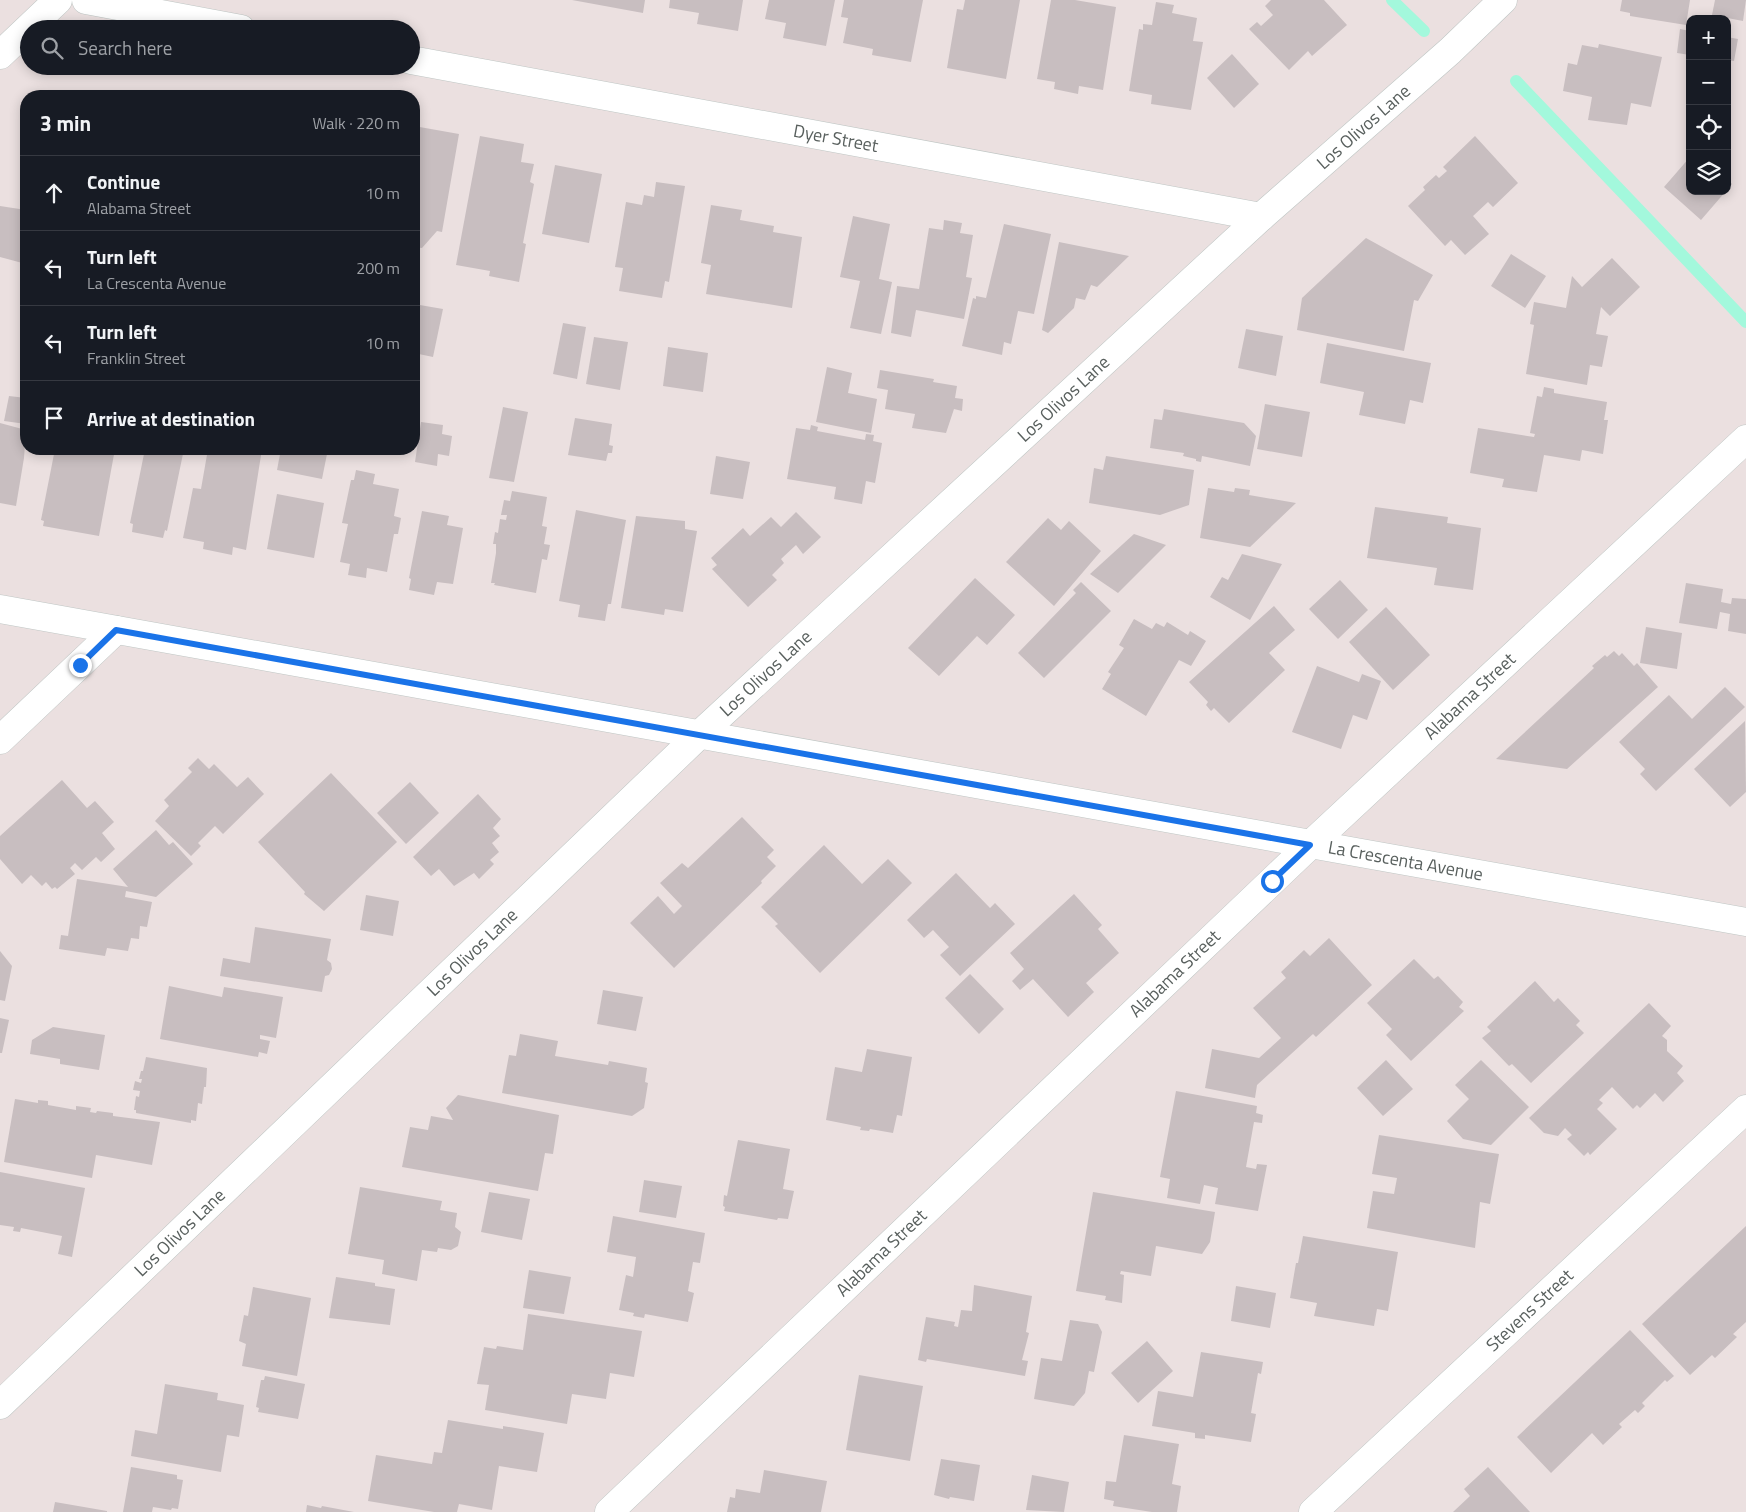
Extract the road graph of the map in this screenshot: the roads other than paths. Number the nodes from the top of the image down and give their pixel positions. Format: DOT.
graph roads {
  1 [pos="58,0"];
  2 [pos="86,0"];
  3 [pos="1503,0"];
  4 [pos="37,20"];
  5 [pos="193,20"];
  6 [pos="20,36"];
  7 [pos="0,55"];
  8 [pos="420,62"];
  9 [pos="1261,217"];
  10 [pos="1746,439"];
  11 [pos="0,610"];
  12 [pos="116,630"];
  13 [pos="700,734"];
  14 [pos="0,740"];
  15 [pos="1310,845"];
  16 [pos="1746,922"];
  17 [pos="1746,1109"];
  18 [pos="0,1405"];
  19 [pos="609,1512"];
  20 [pos="1313,1512"];
  1 -- 4 [label="street"];
  2 -- 5 [label="street"];
  3 -- 9 [label="street, Los Olivos Lane"];
  6 -- 7 [label="street"];
  8 -- 9 [label="street, Dyer Street"];
  9 -- 13 [label="street, Los Olivos Lane"];
  10 -- 15 [label="street, Alabama Street"];
  11 -- 12 [label="street, La Crescenta Avenue"];
  12 -- 13 [label="street, La Crescenta Avenue"];
  12 -- 14 [label="street"];
  13 -- 15 [label="street, La Crescenta Avenue"];
  13 -- 18 [label="street, Los Olivos Lane"];
  15 -- 16 [label="street, La Crescenta Avenue"];
  15 -- 19 [label="street, Alabama Street"];
  17 -- 20 [label="street, Stevens Street"];
}
